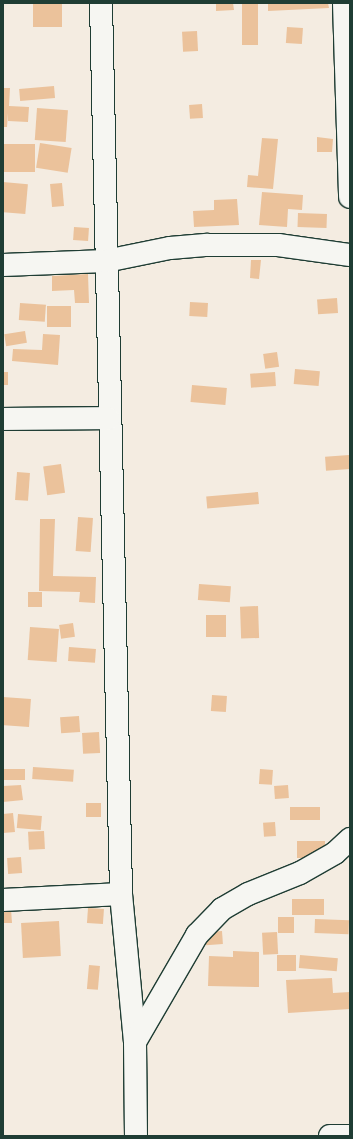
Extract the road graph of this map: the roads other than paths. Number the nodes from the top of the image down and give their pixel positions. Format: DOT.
graph roads {
  1 [pos="102,3"];
  2 [pos="344,3"];
  3 [pos="350,197"];
  4 [pos="350,255"];
  5 [pos="106,262"];
  6 [pos="3,265"];
  7 [pos="108,418"];
  8 [pos="3,419"];
  9 [pos="350,839"];
  10 [pos="121,894"];
  11 [pos="3,900"];
  12 [pos="134,1042"];
  13 [pos="136,1136"];
  14 [pos="330,1136"];
  15 [pos="350,1136"];
  1 -- 5 [label="street"];
  2 -- 3 [label="street"];
  4 -- 5 [label="street"];
  5 -- 6 [label="street"];
  5 -- 7 [label="street"];
  7 -- 8 [label="street"];
  7 -- 10 [label="street"];
  9 -- 12 [label="street"];
  10 -- 11 [label="street"];
  10 -- 12 [label="street"];
  12 -- 13 [label="street"];
  14 -- 15 [label="street"];
}
